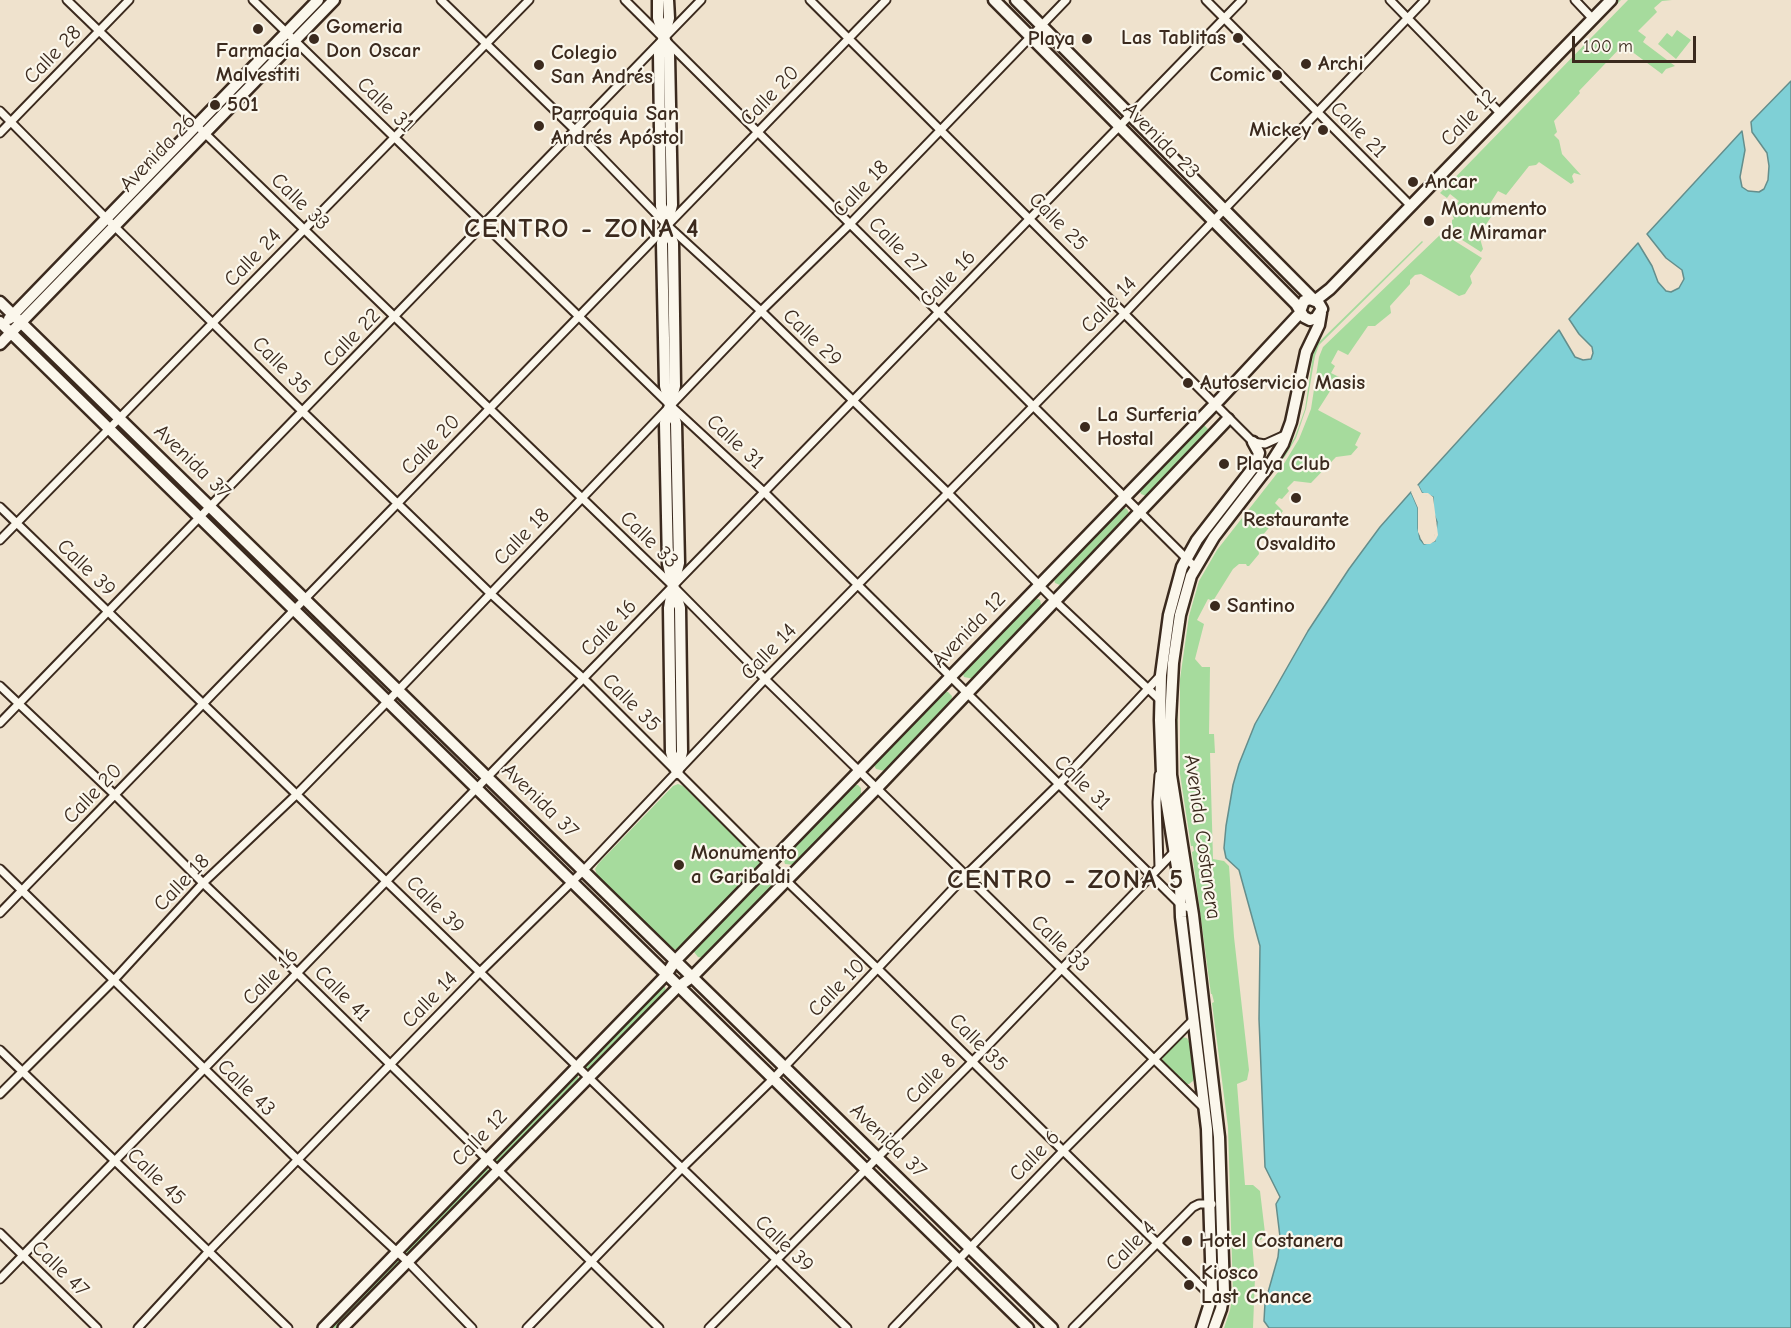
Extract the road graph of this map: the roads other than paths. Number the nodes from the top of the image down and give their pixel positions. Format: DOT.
graph roads {
  1 [pos="67,0"];
  2 [pos="129,0"];
  3 [pos="253,0"];
  4 [pos="318,0"];
  5 [pos="334,0"];
  6 [pos="441,0"];
  7 [pos="529,0"];
  8 [pos="625,0"];
  9 [pos="657,0"];
  10 [pos="668,0"];
  11 [pos="701,0"];
  12 [pos="810,0"];
  13 [pos="886,0"];
  14 [pos="994,0"];
  15 [pos="1016,0"];
  16 [pos="1066,0"];
  17 [pos="1206,0"];
  18 [pos="1242,0"];
  19 [pos="1390,0"];
  20 [pos="1425,0"];
  21 [pos="1575,0"];
  22 [pos="1611,0"];
  23 [pos="1224,18"];
  24 [pos="1408,18"];
  25 [pos="1593,19"];
  26 [pos="1041,26"];
  27 [pos="99,31"];
  28 [pos="290,36"];
  29 [pos="664,37"];
  30 [pos="1030,37"];
  31 [pos="850,38"];
  32 [pos="486,44"];
  33 [pos="0,111"];
  34 [pos="1317,112"];
  35 [pos="1501,114"];
  36 [pos="1130,115"];
  37 [pos="11,122"];
  38 [pos="1119,126"];
  39 [pos="200,129"];
  40 [pos="942,130"];
  41 [pos="576,131"];
  42 [pos="758,131"];
  43 [pos="0,133"];
  44 [pos="394,137"];
  45 [pos="1411,206"];
  46 [pos="1224,209"];
  47 [pos="1030,218"];
  48 [pos="1213,220"];
  49 [pos="110,222"];
  50 [pos="851,223"];
  51 [pos="484,225"];
  52 [pos="667,225"];
  53 [pos="304,229"];
  54 [pos="0,302"];
  55 [pos="1318,305"];
  56 [pos="1301,310"];
  57 [pos="761,311"];
  58 [pos="940,311"];
  59 [pos="1125,313"];
  60 [pos="395,317"];
  61 [pos="580,317"];
  62 [pos="16,318"];
  63 [pos="213,322"];
  64 [pos="3,327"];
  65 [pos="0,344"];
  66 [pos="853,401"];
  67 [pos="670,405"];
  68 [pos="1034,405"];
  69 [pos="1214,405"];
  70 [pos="490,409"];
  71 [pos="303,412"];
  72 [pos="118,418"];
  73 [pos="1228,419"];
  74 [pos="108,428"];
  75 [pos="1288,433"];
  76 [pos="1253,442"];
  77 [pos="764,492"];
  78 [pos="947,492"];
  79 [pos="1125,496"];
  80 [pos="582,498"];
  81 [pos="399,502"];
  82 [pos="0,507"];
  83 [pos="210,507"];
  84 [pos="1141,512"];
  85 [pos="200,519"];
  86 [pos="16,524"];
  87 [pos="0,540"];
  88 [pos="1186,558"];
  89 [pos="1196,567"];
  90 [pos="856,585"];
  91 [pos="1040,585"];
  92 [pos="673,586"];
  93 [pos="491,594"];
  94 [pos="304,599"];
  95 [pos="1055,601"];
  96 [pos="294,610"];
  97 [pos="108,612"];
  98 [pos="1166,675"];
  99 [pos="583,678"];
  100 [pos="950,678"];
  101 [pos="765,679"];
  102 [pos="0,686"];
  103 [pos="1149,688"];
  104 [pos="398,690"];
  105 [pos="966,694"];
  106 [pos="1160,700"];
  107 [pos="387,702"];
  108 [pos="202,703"];
  109 [pos="19,704"];
  110 [pos="0,723"];
  111 [pos="1161,755"];
  112 [pos="860,772"];
  113 [pos="677,773"];
  114 [pos="487,778"];
  115 [pos="1059,784"];
  116 [pos="877,788"];
  117 [pos="476,789"];
  118 [pos="115,795"];
  119 [pos="296,795"];
  120 [pos="1175,851"];
  121 [pos="768,864"];
  122 [pos="1159,867"];
  123 [pos="0,869"];
  124 [pos="583,871"];
  125 [pos="966,875"];
  126 [pos="1152,875"];
  127 [pos="785,880"];
  128 [pos="387,881"];
  129 [pos="203,883"];
  130 [pos="572,883"];
  131 [pos="22,890"];
  132 [pos="1181,905"];
  133 [pos="1192,909"];
  134 [pos="0,913"];
  135 [pos="675,960"];
  136 [pos="1061,968"];
  137 [pos="879,969"];
  138 [pos="480,972"];
  139 [pos="297,973"];
  140 [pos="666,975"];
  141 [pos="692,977"];
  142 [pos="113,981"];
  143 [pos="678,987"];
  144 [pos="1205,1009"];
  145 [pos="1194,1019"];
  146 [pos="0,1050"];
  147 [pos="1154,1059"];
  148 [pos="973,1061"];
  149 [pos="389,1065"];
  150 [pos="577,1066"];
  151 [pos="784,1067"];
  152 [pos="204,1069"];
  153 [pos="22,1071"];
  154 [pos="588,1078"];
  155 [pos="773,1079"];
  156 [pos="0,1094"];
  157 [pos="1204,1108"];
  158 [pos="1063,1151"];
  159 [pos="877,1158"];
  160 [pos="116,1160"];
  161 [pos="298,1160"];
  162 [pos="486,1160"];
  163 [pos="682,1168"];
  164 [pos="866,1169"];
  165 [pos="498,1171"];
  166 [pos="1215,1204"];
  167 [pos="0,1233"];
  168 [pos="1156,1243"];
  169 [pos="969,1248"];
  170 [pos="209,1251"];
  171 [pos="397,1252"];
  172 [pos="23,1256"];
  173 [pos="776,1260"];
  174 [pos="958,1260"];
  175 [pos="408,1262"];
  176 [pos="591,1262"];
  177 [pos="0,1279"];
  178 [pos="1211,1296"];
  179 [pos="97,1328"];
  180 [pos="138,1328"];
  181 [pos="288,1328"];
  182 [pos="323,1328"];
  183 [pos="344,1328"];
  184 [pos="472,1328"];
  185 [pos="527,1328"];
  186 [pos="659,1328"];
  187 [pos="709,1328"];
  188 [pos="847,1328"];
  189 [pos="892,1328"];
  190 [pos="1028,1328"];
  191 [pos="1052,1328"];
  192 [pos="1073,1328"];
  193 [pos="1202,1328"];
  194 [pos="1214,1328"];
  1 -- 27 [label="street, Calle 33"];
  2 -- 27 [label="street, Calle 28"];
  3 -- 28 [label="street, Calle 31"];
  4 -- 28 [label="main road, Avenida 26"];
  5 -- 28 [label="main road, Avenida 26"];
  6 -- 32 [label="street, Calle 29"];
  7 -- 32 [label="street, Calle 24"];
  8 -- 29 [label="street, Calle 27"];
  9 -- 29 [label="main road"];
  10 -- 29 [label="main road"];
  11 -- 29 [label="street, Calle 22"];
  12 -- 31 [label="street, Calle 25"];
  13 -- 31 [label="street, Calle 20"];
  14 -- 30 [label="main road, Avenida 23"];
  15 -- 26 [label="main road, Avenida 23"];
  16 -- 26 [label="street, Calle 18"];
  17 -- 23 [label="street, Calle 21"];
  18 -- 23 [label="street, Calle 16"];
  19 -- 24 [label="street"];
  20 -- 24 [label="street, Calle 14"];
  21 -- 25 [label="street"];
  22 -- 25 [label="main road, Calle 12"];
  23 -- 34 [label="street, Calle 21"];
  23 -- 36 [label="street, Calle 16"];
  24 -- 34 [label="street, Calle 14"];
  24 -- 35 [label="street"];
  25 -- 35 [label="main road, Calle 12"];
  26 -- 30 [label="street, Calle 18"];
  26 -- 36 [label="main road, Avenida 23"];
  27 -- 37 [label="street, Calle 28"];
  27 -- 39 [label="street, Calle 33"];
  28 -- 39 [label="main road, Avenida 26"];
  28 -- 44 [label="street, Calle 31"];
  29 -- 41 [label="street, Calle 22"];
  29 -- 42 [label="street, Calle 27"];
  29 -- 52 [label="main road"];
  30 -- 38 [label="main road, Avenida 23"];
  30 -- 40 [label="street, Calle 18"];
  31 -- 40 [label="street, Calle 25"];
  31 -- 42 [label="street, Calle 20"];
  32 -- 41 [label="street, Calle 29"];
  32 -- 44 [label="street, Calle 24"];
  33 -- 37 [label="street, Calle 35"];
  34 -- 45 [label="street, Calle 21"];
  34 -- 46 [label="street, Calle 14"];
  35 -- 45 [label="main road, Calle 12"];
  36 -- 38 [label="street, Calle 16"];
  36 -- 46 [label="main road, Avenida 23"];
  37 -- 43 [label="street, Calle 28"];
  37 -- 49 [label="street, Calle 35"];
  38 -- 47 [label="street, Calle 16"];
  38 -- 48 [label="main road, Avenida 23"];
  39 -- 49 [label="main road, Avenida 26"];
  39 -- 53 [label="street, Calle 33"];
  40 -- 47 [label="street, Calle 25"];
  40 -- 50 [label="street, Calle 18"];
  41 -- 51 [label="street, Calle 22"];
  41 -- 52 [label="street, Calle 29"];
  42 -- 50 [label="street, Calle 27"];
  42 -- 52 [label="street, Calle 20"];
  44 -- 51 [label="street, Calle 31"];
  44 -- 53 [label="street, Calle 24"];
  45 -- 55 [label="main road, Calle 12"];
  46 -- 48 [label="street, Calle 14"];
  46 -- 55 [label="main road, Avenida 23"];
  47 -- 58 [label="street, Calle 16"];
  47 -- 59 [label="street, Calle 25"];
  48 -- 56 [label="main road, Avenida 23"];
  48 -- 59 [label="street, Calle 14"];
  49 -- 62 [label="main road, Avenida 26"];
  49 -- 63 [label="street, Calle 35"];
  50 -- 57 [label="street, Calle 18"];
  50 -- 58 [label="street, Calle 27"];
  51 -- 60 [label="street, Calle 22"];
  51 -- 61 [label="street, Calle 31"];
  52 -- 57 [label="street, Calle 29"];
  52 -- 61 [label="street, Calle 20"];
  52 -- 67 [label="main road"];
  53 -- 60 [label="street, Calle 33"];
  53 -- 63 [label="street, Calle 24"];
  54 -- 62 [label="main road, Avenida 37"];
  55 -- 56 [label="main road"];
  55 -- 56 [label="main road"];
  55 -- 75 [label="main road, Avenida Costanera"];
  56 -- 69 [label="main road, Avenida 12"];
  57 -- 66 [label="street, Calle 29"];
  57 -- 67 [label="street, Calle 18"];
  58 -- 66 [label="street, Calle 16"];
  58 -- 68 [label="street, Calle 27"];
  59 -- 68 [label="street, Calle 14"];
  59 -- 69 [label="street, Calle 25"];
  60 -- 70 [label="street, Calle 33"];
  60 -- 71 [label="street, Calle 22"];
  61 -- 67 [label="street, Calle 31"];
  61 -- 70 [label="street, Calle 20"];
  62 -- 64 [label="main road, Avenida 26"];
  62 -- 72 [label="main road, Avenida 37"];
  63 -- 71 [label="street, Calle 35"];
  63 -- 72 [label="street, Calle 24"];
  64 -- 65 [label="main road, Avenida 26"];
  64 -- 74 [label="main road, Avenida 37"];
  66 -- 77 [label="street, Calle 16"];
  66 -- 78 [label="street, Calle 29"];
  67 -- 77 [label="street, Calle 31"];
  67 -- 80 [label="street, Calle 18"];
  67 -- 92 [label="main road"];
  68 -- 78 [label="street, Calle 14"];
  68 -- 79 [label="street, Calle 27"];
  69 -- 73 [label="street, Calle 25"];
  69 -- 79 [label="main road, Avenida 12"];
  70 -- 80 [label="street, Calle 33"];
  70 -- 81 [label="street, Calle 20"];
  71 -- 81 [label="street, Calle 35"];
  71 -- 83 [label="street, Calle 22"];
  72 -- 74 [label="street, Calle 24"];
  72 -- 83 [label="main road, Avenida 37"];
  73 -- 76 [label="street, Calle 25"];
  73 -- 84 [label="main road, Avenida 12"];
  74 -- 85 [label="main road, Avenida 37"];
  74 -- 86 [label="street, Calle 24"];
  75 -- 76 [label="street"];
  75 -- 89 [label="main road, Avenida Costanera"];
  76 -- 88 [label="main road, Avenida Costanera"];
  77 -- 90 [label="street, Calle 31"];
  77 -- 92 [label="street, Calle 16"];
  78 -- 90 [label="street, Calle 14"];
  78 -- 91 [label="street, Calle 29"];
  79 -- 84 [label="street, Calle 27"];
  79 -- 91 [label="main road, Avenida 12"];
  80 -- 92 [label="street, Calle 33"];
  80 -- 93 [label="street, Calle 18"];
  81 -- 93 [label="street, Calle 35"];
  81 -- 94 [label="street, Calle 20"];
  82 -- 86 [label="street, Calle 39"];
  83 -- 85 [label="street, Calle 22"];
  83 -- 94 [label="main road, Avenida 37"];
  84 -- 88 [label="street, Calle 27"];
  84 -- 95 [label="main road, Avenida 12"];
  85 -- 96 [label="main road, Avenida 37"];
  85 -- 97 [label="street, Calle 22"];
  86 -- 87 [label="street, Calle 24"];
  86 -- 97 [label="street, Calle 39"];
  88 -- 89 [label="street, Calle 27"];
  88 -- 98 [label="main road, Avenida Costanera"];
  89 -- 98 [label="main road, Avenida Costanera"];
  90 -- 100 [label="street, Calle 31"];
  90 -- 101 [label="street, Calle 14"];
  91 -- 95 [label="street, Calle 29"];
  91 -- 100 [label="main road, Avenida 12"];
  92 -- 99 [label="street, Calle 16"];
  92 -- 101 [label="street, Calle 33"];
  92 -- 113 [label="main road"];
  93 -- 99 [label="street, Calle 35"];
  93 -- 104 [label="street, Calle 18"];
  94 -- 96 [label="street, Calle 20"];
  94 -- 104 [label="main road, Avenida 37"];
  95 -- 103 [label="street, Calle 29"];
  95 -- 105 [label="main road, Avenida 12"];
  96 -- 107 [label="main road, Avenida 37"];
  96 -- 108 [label="street, Calle 20"];
  97 -- 108 [label="street, Calle 39"];
  97 -- 109 [label="street, Calle 22"];
  98 -- 103 [label="street, Calle 10"];
  98 -- 106 [label="main road, Avenida Costanera"];
  98 -- 133 [label="main road, Avenida Costanera"];
  99 -- 113 [label="street, Calle 35"];
  99 -- 114 [label="street, Calle 16"];
  100 -- 105 [label="street, Calle 31"];
  100 -- 112 [label="main road, Avenida 12"];
  101 -- 112 [label="street, Calle 33"];
  101 -- 113 [label="street, Calle 14"];
  102 -- 109 [label="street, Calle 41"];
  103 -- 106 [label="street, Calle 29"];
  103 -- 115 [label="street, Calle 10"];
  104 -- 107 [label="street, Calle 18"];
  104 -- 114 [label="main road, Avenida 37"];
  105 -- 115 [label="street, Calle 31"];
  105 -- 116 [label="main road, Avenida 12"];
  106 -- 111 [label="main road, Avenida Costanera"];
  107 -- 117 [label="main road, Avenida 37"];
  107 -- 119 [label="street, Calle 18"];
  108 -- 118 [label="street, Calle 20"];
  108 -- 119 [label="street, Calle 39"];
  109 -- 110 [label="street, Calle 22"];
  109 -- 118 [label="street, Calle 41"];
  111 -- 120 [label="main road, Avenida Costanera"];
  111 -- 122 [label="street"];
  112 -- 116 [label="street, Calle 33"];
  112 -- 121 [label="main road, Avenida 12"];
  113 -- 121 [label="street, Calle 35"];
  113 -- 124 [label="street, Calle 14"];
  114 -- 117 [label="street, Calle 16"];
  114 -- 124 [label="main road, Avenida 37"];
  115 -- 125 [label="street, Calle 10"];
  115 -- 126 [label="street, Calle 31"];
  116 -- 125 [label="street, Calle 33"];
  116 -- 127 [label="main road, Avenida 12"];
  117 -- 128 [label="street, Calle 16"];
  117 -- 130 [label="main road, Avenida 37"];
  118 -- 129 [label="street, Calle 41"];
  118 -- 131 [label="street, Calle 20"];
  119 -- 128 [label="street, Calle 39"];
  119 -- 129 [label="street, Calle 18"];
  120 -- 122 [label="street, Calle 8"];
  120 -- 132 [label="main road, Avenida Costanera"];
  121 -- 127 [label="street, Calle 35"];
  121 -- 135 [label="main road, Avenida 12"];
  122 -- 126 [label="street, Calle 8"];
  123 -- 131 [label="street, Calle 43"];
  124 -- 130 [label="street, Calle 14"];
  124 -- 135 [label="main road, Avenida 37"];
  125 -- 136 [label="street, Calle 33"];
  125 -- 137 [label="street, Calle 10"];
  126 -- 132 [label="street, Calle 31"];
  126 -- 136 [label="street, Calle 8"];
  127 -- 137 [label="street, Calle 35"];
  127 -- 141 [label="main road, Avenida 12"];
  128 -- 138 [label="street, Calle 39"];
  128 -- 139 [label="street, Calle 16"];
  129 -- 139 [label="street, Calle 41"];
  129 -- 142 [label="street, Calle 18"];
  130 -- 138 [label="street, Calle 14"];
  130 -- 140 [label="main road, Avenida 37"];
  131 -- 134 [label="street, Calle 20"];
  131 -- 142 [label="street, Calle 43"];
  132 -- 133 [label="street, Calle 31"];
  132 -- 145 [label="main road, Avenida Costanera"];
  133 -- 144 [label="main road, Avenida Costanera"];
  135 -- 140 [label="main road, Avenida 12"];
  135 -- 141 [label="main road, Avenida 37"];
  136 -- 147 [label="street, Calle 33"];
  136 -- 148 [label="street, Calle 8"];
  137 -- 148 [label="street, Calle 35"];
  137 -- 151 [label="street, Calle 10"];
  138 -- 149 [label="street, Calle 14"];
  138 -- 150 [label="street, Calle 39"];
  139 -- 149 [label="street, Calle 41"];
  139 -- 152 [label="street, Calle 16"];
  140 -- 143 [label="main road, Avenida 37"];
  140 -- 150 [label="street, Calle 12"];
  141 -- 143 [label="main road, Avenida 12"];
  141 -- 151 [label="main road, Avenida 37"];
  142 -- 152 [label="street, Calle 43"];
  142 -- 153 [label="street, Calle 18"];
  143 -- 154 [label="street, Calle 12"];
  143 -- 155 [label="main road, Avenida 37"];
  144 -- 145 [label="street, Calle 6"];
  144 -- 166 [label="main road, Avenida Costanera"];
  145 -- 147 [label="street, Calle 6"];
  145 -- 157 [label="main road, Avenida Costanera"];
  146 -- 153 [label="street, Calle 45"];
  147 -- 157 [label="street, Calle 33"];
  147 -- 158 [label="street, Calle 6"];
  148 -- 158 [label="street, Calle 35"];
  148 -- 159 [label="street, Calle 8"];
  149 -- 161 [label="street, Calle 14"];
  149 -- 162 [label="street, Calle 41"];
  150 -- 154 [label="street, Calle 39"];
  150 -- 162 [label="street, Calle 12"];
  151 -- 155 [label="street, Calle 10"];
  151 -- 159 [label="main road, Avenida 37"];
  152 -- 160 [label="street, Calle 16"];
  152 -- 161 [label="street, Calle 43"];
  153 -- 156 [label="street, Calle 18"];
  153 -- 160 [label="street, Calle 45"];
  154 -- 163 [label="street, Calle 39"];
  154 -- 165 [label="street, Calle 12"];
  155 -- 163 [label="street, Calle 10"];
  155 -- 164 [label="main road, Avenida 37"];
  157 -- 166 [label="main road, Avenida Costanera"];
  158 -- 168 [label="street, Calle 35"];
  158 -- 169 [label="street, Calle 6"];
  159 -- 164 [label="street, Calle 8"];
  159 -- 169 [label="main road, Avenida 37"];
  160 -- 170 [label="street, Calle 45"];
  160 -- 172 [label="street, Calle 16"];
  161 -- 170 [label="street, Calle 14"];
  161 -- 171 [label="street, Calle 43"];
  162 -- 165 [label="street, Calle 41"];
  162 -- 171 [label="street, Calle 12"];
  163 -- 173 [label="street, Calle 39"];
  163 -- 176 [label="street, Calle 10"];
  164 -- 173 [label="street, Calle 8"];
  164 -- 174 [label="main road, Avenida 37"];
  165 -- 175 [label="street, Calle 12"];
  165 -- 176 [label="street, Calle 41"];
  166 -- 168 [label="street, Calle 4"];
  166 -- 178 [label="main road, Avenida Costanera"];
  166 -- 194 [label="main road, Avenida Costanera"];
  167 -- 172 [label="street, Calle 47"];
  168 -- 178 [label="street, Calle 35"];
  168 -- 192 [label="street, Calle 4"];
  169 -- 174 [label="street, Calle 6"];
  169 -- 191 [label="main road, Avenida 37"];
  170 -- 180 [label="street, Calle 14"];
  170 -- 181 [label="street, Calle 45"];
  171 -- 175 [label="street, Calle 43"];
  171 -- 182 [label="street, Calle 12"];
  172 -- 177 [label="street, Calle 16"];
  172 -- 179 [label="street, Calle 47"];
  173 -- 187 [label="street, Calle 8"];
  173 -- 188 [label="street, Calle 39"];
  174 -- 189 [label="street, Calle 6"];
  174 -- 190 [label="main road, Avenida 37"];
  175 -- 183 [label="street, Calle 12"];
  175 -- 184 [label="street, Calle 43"];
  176 -- 185 [label="street, Calle 10"];
  176 -- 186 [label="street, Calle 41"];
  178 -- 193 [label="main road, Avenida Costanera"];
}
